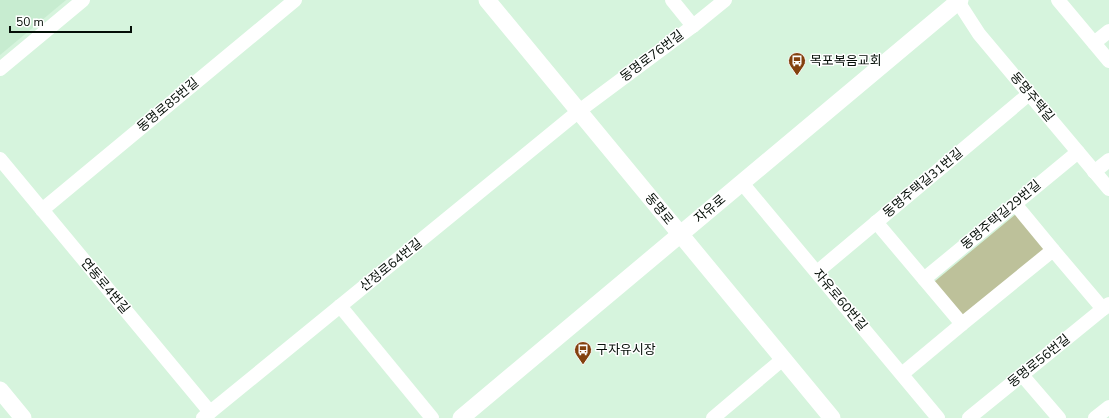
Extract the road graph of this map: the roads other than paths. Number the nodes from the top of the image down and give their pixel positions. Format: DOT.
graph roads {
  1 [pos="83,0"];
  2 [pos="294,0"];
  3 [pos="487,0"];
  4 [pos="672,0"];
  5 [pos="725,0"];
  6 [pos="1058,0"];
  7 [pos="958,1"];
  8 [pos="693,26"];
  9 [pos="1109,31"];
  10 [pos="1094,43"];
  11 [pos="1109,61"];
  12 [pos="0,69"];
  13 [pos="1029,94"];
  14 [pos="579,111"];
  15 [pos="1078,152"];
  16 [pos="0,159"];
  17 [pos="1109,160"];
  18 [pos="1094,172"];
  19 [pos="742,183"];
  20 [pos="1109,189"];
  21 [pos="1014,204"];
  22 [pos="42,210"];
  23 [pos="876,222"];
  24 [pos="680,234"];
  25 [pos="1053,250"];
  26 [pos="817,272"];
  27 [pos="924,279"];
  28 [pos="340,306"];
  29 [pos="1106,307"];
  30 [pos="962,324"];
  31 [pos="783,359"];
  32 [pos="902,374"];
  33 [pos="1022,375"];
  34 [pos="0,390"];
  35 [pos="1109,407"];
  36 [pos="206,415"];
  37 [pos="23,418"];
  38 [pos="432,418"];
  39 [pos="461,418"];
  40 [pos="713,418"];
  41 [pos="832,418"];
  42 [pos="938,418"];
  43 [pos="969,418"];
  44 [pos="1060,418"];
  45 [pos="1095,418"];
  1 -- 12 [label="street"];
  2 -- 22 [label="street, 동명로85번길"];
  3 -- 14 [label="street, 동명로"];
  4 -- 8 [label="street"];
  5 -- 8 [label="street, 동명로76번길"];
  6 -- 10 [label="street"];
  7 -- 13 [label="street, 동명주택길"];
  7 -- 19 [label="street, 자유로"];
  8 -- 14 [label="street, 동명로76번길"];
  9 -- 10 [label="street"];
  10 -- 11 [label="street"];
  13 -- 15 [label="street, 동명주택길"];
  13 -- 23 [label="street, 동명주택길31번길"];
  14 -- 24 [label="street, 동명로"];
  14 -- 28 [label="street, 산정로64번길"];
  15 -- 18 [label="street, 동명주택길"];
  15 -- 21 [label="street, 동명주택길29번길"];
  16 -- 22 [label="street, 연동로4번길"];
  17 -- 18 [label="street"];
  18 -- 20 [label="street, 동명주택길"];
  19 -- 24 [label="street, 자유로"];
  19 -- 26 [label="street, 자유로60번길"];
  21 -- 25 [label="street"];
  21 -- 27 [label="street, 동명주택길29번길"];
  22 -- 36 [label="street, 연동로4번길"];
  23 -- 26 [label="street, 동명주택길31번길"];
  23 -- 27 [label="street"];
  24 -- 31 [label="street, 동명로"];
  24 -- 39 [label="street, 자유로"];
  25 -- 29 [label="street"];
  25 -- 30 [label="street"];
  26 -- 32 [label="street, 자유로60번길"];
  27 -- 30 [label="street"];
  28 -- 36 [label="street, 산정로64번길"];
  28 -- 38 [label="street"];
  29 -- 33 [label="street, 동명로56번길"];
  30 -- 32 [label="street"];
  31 -- 40 [label="street"];
  31 -- 41 [label="street, 동명로"];
  32 -- 42 [label="street, 자유로60번길"];
  33 -- 43 [label="street, 동명로56번길"];
  33 -- 44 [label="street"];
  34 -- 37 [label="street"];
  35 -- 45 [label="street"];
}
